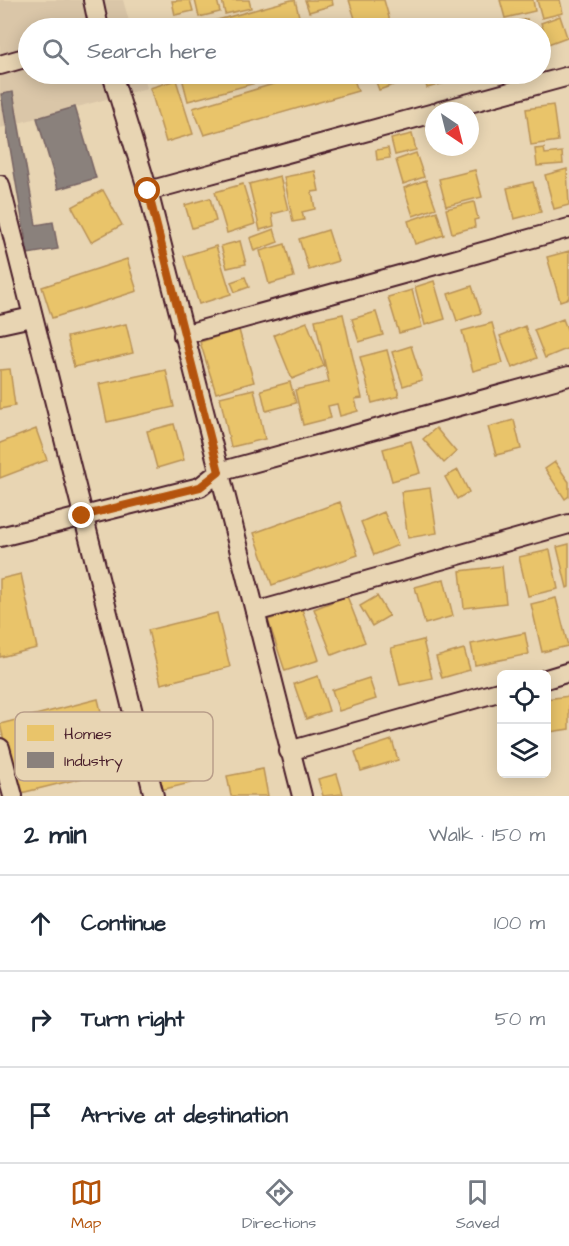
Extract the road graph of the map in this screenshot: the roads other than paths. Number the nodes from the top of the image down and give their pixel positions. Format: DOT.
graph roads {
  1 [pos="93,0"];
  2 [pos="97,18"];
  3 [pos="18,60"];
  4 [pos="0,65"];
  5 [pos="569,76"];
  6 [pos="551,81"];
  7 [pos="115,84"];
  8 [pos="540,84"];
  9 [pos="473,102"];
  10 [pos="425,114"];
  11 [pos="0,185"];
  12 [pos="148,191"];
  13 [pos="569,228"];
  14 [pos="32,317"];
  15 [pos="0,324"];
  16 [pos="183,335"];
  17 [pos="569,376"];
  18 [pos="219,472"];
  19 [pos="82,516"];
  20 [pos="569,524"];
  21 [pos="0,537"];
  22 [pos="255,612"];
  23 [pos="569,672"];
  24 [pos="551,677"];
  25 [pos="497,692"];
  26 [pos="132,712"];
  27 [pos="0,748"];
  28 [pos="290,751"];
  29 [pos="150,781"];
  30 [pos="13,796"];
  31 [pos="154,796"];
  32 [pos="302,796"];
  1 -- 2 [label="street"];
  3 -- 4 [label="street"];
  5 -- 6 [label="street"];
  7 -- 12 [label="street"];
  8 -- 9 [label="street"];
  10 -- 12 [label="street"];
  11 -- 14 [label="street"];
  12 -- 16 [label="street"];
  13 -- 16 [label="street"];
  14 -- 15 [label="street"];
  14 -- 19 [label="street"];
  16 -- 18 [label="street"];
  17 -- 18 [label="street"];
  18 -- 19 [label="street"];
  18 -- 22 [label="street"];
  19 -- 21 [label="street"];
  19 -- 26 [label="street"];
  20 -- 22 [label="street"];
  22 -- 28 [label="street"];
  23 -- 24 [label="street"];
  25 -- 28 [label="street"];
  27 -- 30 [label="street"];
  28 -- 32 [label="street"];
  29 -- 31 [label="street"];
}
